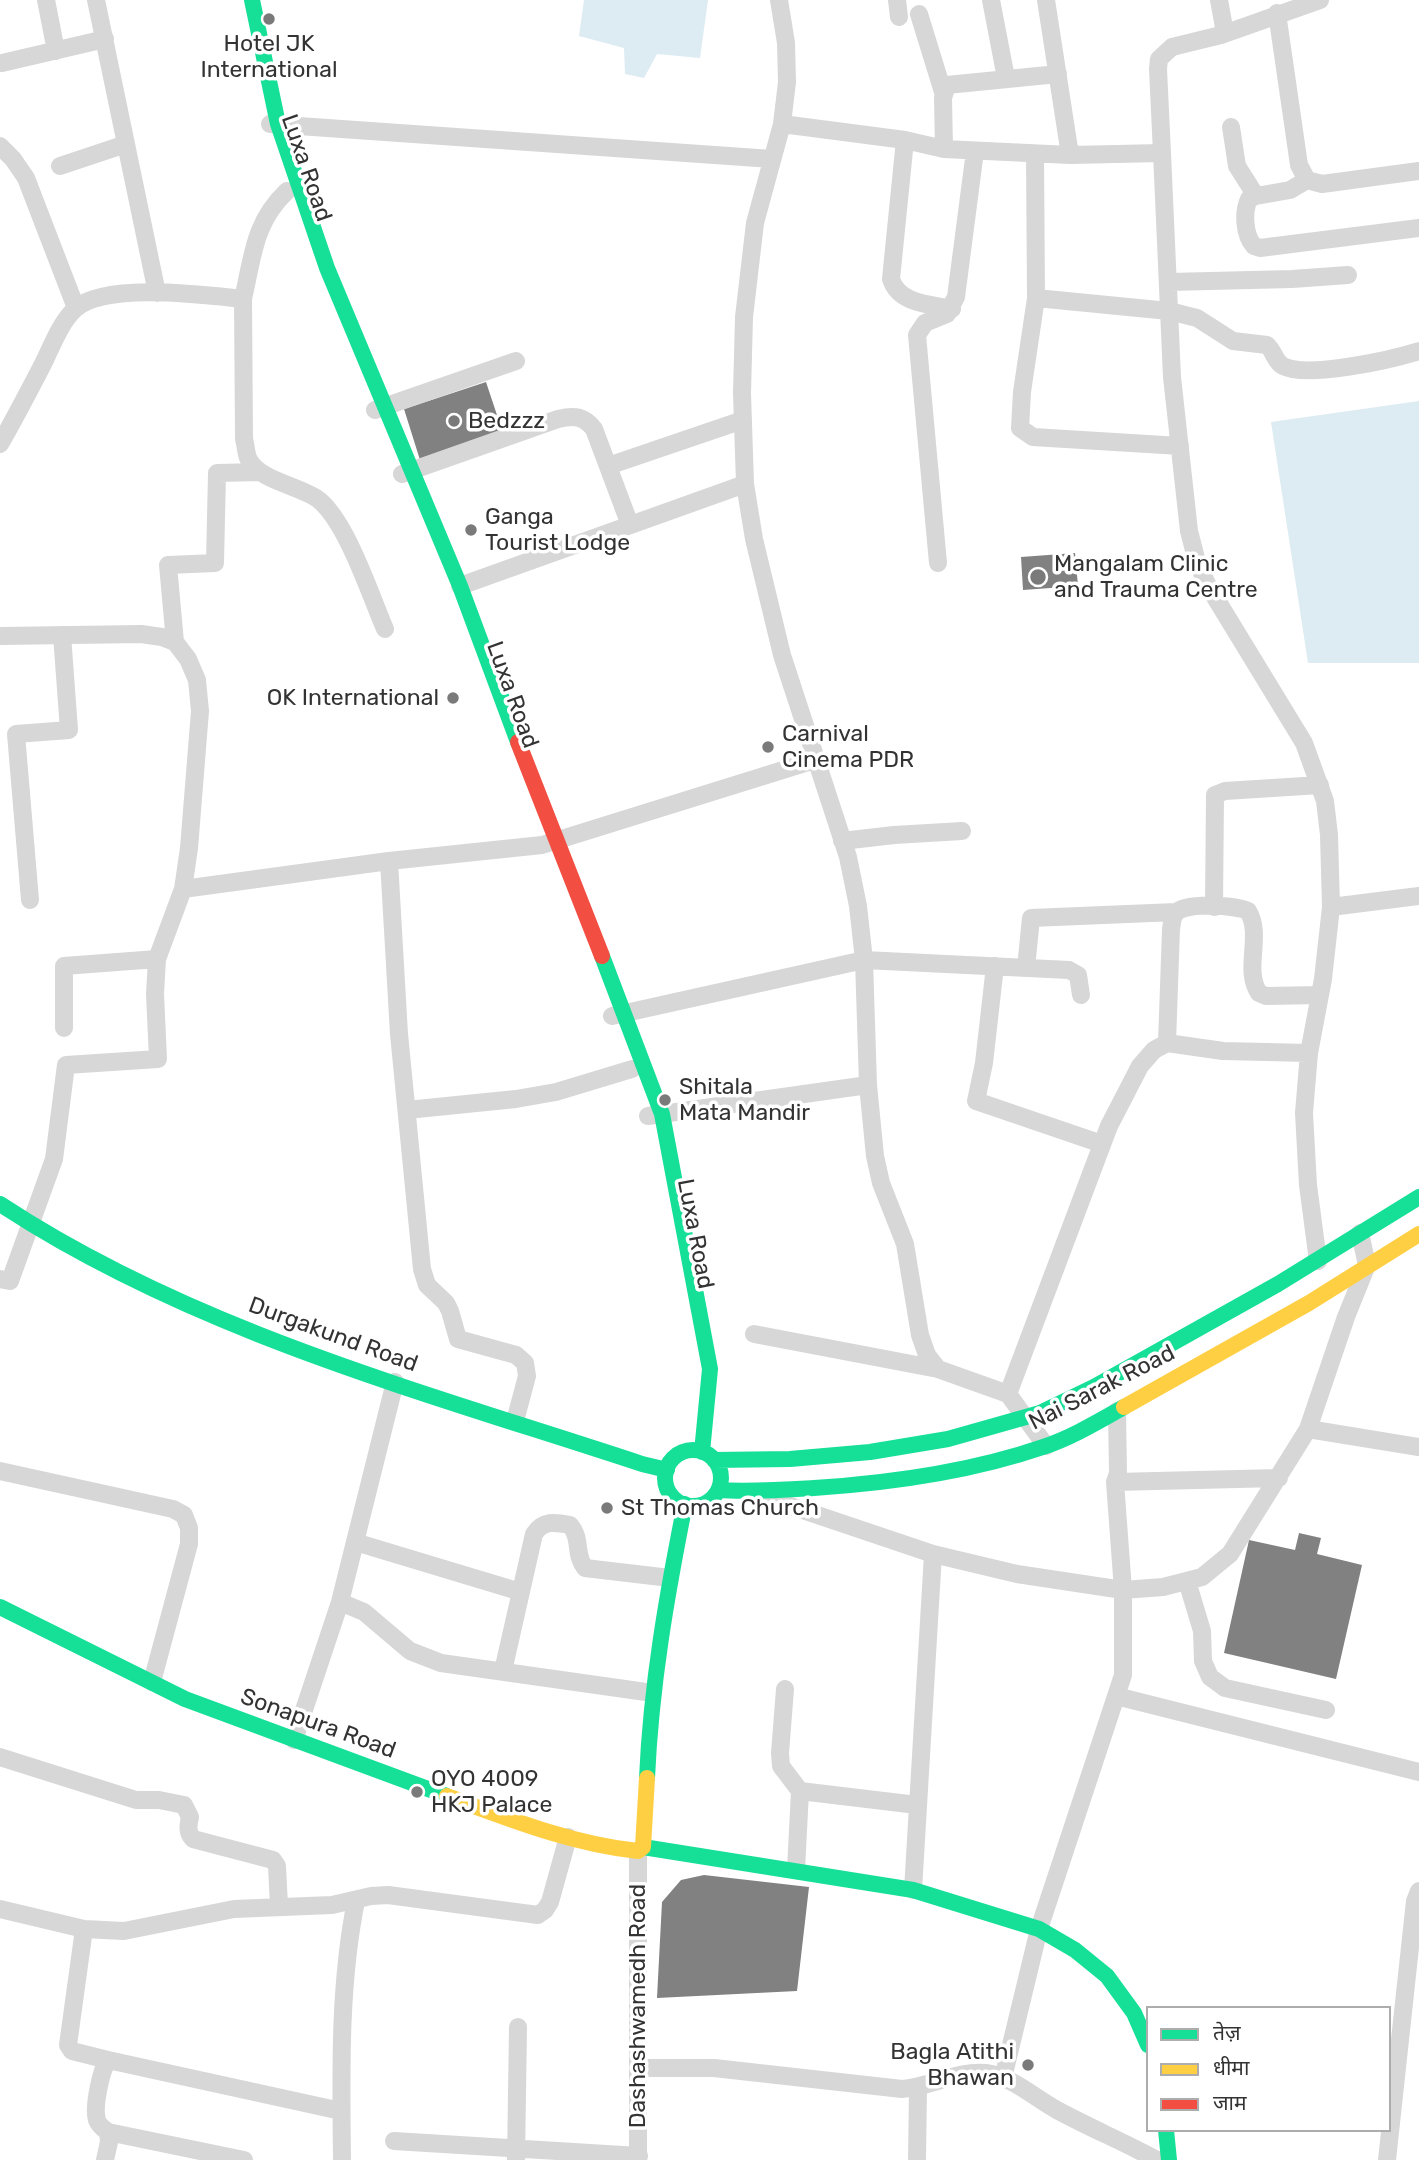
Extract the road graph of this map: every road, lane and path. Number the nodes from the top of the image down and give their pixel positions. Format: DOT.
graph roads {
  1 [pos="46,0"];
  2 [pos="96,0"];
  3 [pos="237,0"];
  4 [pos="253,0"];
  5 [pos="779,0"];
  6 [pos="991,0"];
  7 [pos="1046,0"];
  8 [pos="1219,0"];
  9 [pos="1320,0"];
  10 [pos="1277,13"];
  11 [pos="919,14"];
  12 [pos="1225,33"];
  13 [pos="105,39"];
  14 [pos="56,51"];
  15 [pos="2,63"];
  16 [pos="1058,74"];
  17 [pos="1006,78"];
  18 [pos="943,92"];
  19 [pos="272,124"];
  20 [pos="782,124"];
  21 [pos="1231,127"];
  22 [pos="905,140"];
  23 [pos="126,144"];
  24 [pos="0,146"];
  25 [pos="944,149"];
  26 [pos="975,151"];
  27 [pos="1162,153"];
  28 [pos="1035,154"];
  29 [pos="1070,155"];
  30 [pos="772,159"];
  31 [pos="60,166"];
  32 [pos="1419,171"];
  33 [pos="1307,180"];
  34 [pos="287,191"];
  35 [pos="1256,196"];
  36 [pos="1419,228"];
  37 [pos="1348,275"];
  38 [pos="1169,282"];
  39 [pos="157,293"];
  40 [pos="1036,298"];
  41 [pos="243,299"];
  42 [pos="76,308"];
  43 [pos="952,309"];
  44 [pos="1169,311"];
  45 [pos="1419,351"];
  46 [pos="516,361"];
  47 [pos="380,408"];
  48 [pos="743,420"];
  49 [pos="0,444"];
  50 [pos="1180,446"];
  51 [pos="608,466"];
  52 [pos="260,472"];
  53 [pos="407,472"];
  54 [pos="745,484"];
  55 [pos="630,525"];
  56 [pos="938,563"];
  57 [pos="460,586"];
  58 [pos="385,629"];
  59 [pos="62,635"];
  60 [pos="0,636"];
  61 [pos="175,642"];
  62 [pos="816,760"];
  63 [pos="1320,785"];
  64 [pos="962,831"];
  65 [pos="842,841"];
  66 [pos="549,843"];
  67 [pos="389,861"];
  68 [pos="183,889"];
  69 [pos="1419,896"];
  70 [pos="30,900"];
  71 [pos="1214,907"];
  72 [pos="1331,907"];
  73 [pos="1176,912"];
  74 [pos="157,959"];
  75 [pos="864,960"];
  76 [pos="995,965"];
  77 [pos="1026,968"];
  78 [pos="1082,995"];
  79 [pos="1320,995"];
  80 [pos="619,1014"];
  81 [pos="64,1028"];
  82 [pos="1167,1043"];
  83 [pos="1309,1053"];
  84 [pos="632,1069"];
  85 [pos="868,1086"];
  86 [pos="407,1110"];
  87 [pos="655,1115"];
  88 [pos="1102,1144"];
  89 [pos="1419,1197"];
  90 [pos="0,1204"];
  91 [pos="29,1224"];
  92 [pos="1360,1233"];
  93 [pos="1419,1234"];
  94 [pos="1318,1261"];
  95 [pos="1367,1265"];
  96 [pos="0,1279"];
  97 [pos="754,1334"];
  98 [pos="937,1369"];
  99 [pos="394,1382"];
  100 [pos="1008,1394"];
  101 [pos="1117,1411"];
  102 [pos="1025,1418"];
  103 [pos="515,1421"];
  104 [pos="1308,1429"];
  105 [pos="1046,1446"];
  106 [pos="1419,1447"];
  107 [pos="702,1454"];
  108 [pos="667,1469"];
  109 [pos="0,1471"];
  110 [pos="1279,1478"];
  111 [pos="1115,1482"];
  112 [pos="732,1491"];
  113 [pos="685,1504"];
  114 [pos="355,1542"];
  115 [pos="933,1554"];
  116 [pos="670,1578"];
  117 [pos="1187,1581"];
  118 [pos="1122,1590"];
  119 [pos="521,1592"];
  120 [pos="340,1602"];
  121 [pos="0,1607"];
  122 [pos="503,1671"];
  123 [pos="152,1682"];
  124 [pos="785,1689"];
  125 [pos="653,1693"];
  126 [pos="1116,1696"];
  127 [pos="1325,1710"];
  128 [pos="294,1740"];
  129 [pos="0,1757"];
  130 [pos="1419,1772"];
  131 [pos="800,1791"];
  132 [pos="917,1805"];
  133 [pos="568,1837"];
  134 [pos="638,1850"];
  135 [pos="796,1870"];
  136 [pos="913,1890"];
  137 [pos="1419,1891"];
  138 [pos="356,1900"];
  139 [pos="279,1906"];
  140 [pos="0,1909"];
  141 [pos="84,1929"];
  142 [pos="1039,1929"];
  143 [pos="518,2027"];
  144 [pos="1146,2040"];
  145 [pos="108,2060"];
  146 [pos="639,2068"];
  147 [pos="1003,2078"];
  148 [pos="918,2088"];
  149 [pos="341,2110"];
  150 [pos="1391,2123"];
  151 [pos="108,2132"];
  152 [pos="1166,2132"];
  153 [pos="1390,2132"];
  154 [pos="394,2141"];
  155 [pos="516,2154"];
  156 [pos="638,2158"];
  157 [pos="106,2160"];
  158 [pos="244,2160"];
  159 [pos="342,2160"];
  160 [pos="916,2160"];
  161 [pos="1157,2160"];
  162 [pos="1168,2160"];
  163 [pos="1387,2160"];
  1 -- 14 [label="street"];
  2 -- 13 [label="street"];
  3 -- 19 [label="street, Luxa Road"];
  4 -- 19 [label="street"];
  5 -- 20 [label="street"];
  6 -- 17 [label="street"];
  7 -- 16 [label="street"];
  8 -- 12 [label="street"];
  9 -- 10 [label="street"];
  10 -- 12 [label="street"];
  10 -- 33 [label="street"];
  11 -- 18 [label="street"];
  12 -- 27 [label="street"];
  13 -- 14 [label="street"];
  13 -- 23 [label="street"];
  14 -- 15 [label="street"];
  16 -- 17 [label="street"];
  16 -- 29 [label="street"];
  17 -- 18 [label="street"];
  18 -- 25 [label="street"];
  19 -- 30 [label="street"];
  19 -- 34 [label="street, Luxa Road"];
  19 -- 47 [label="street"];
  20 -- 22 [label="street"];
  20 -- 30 [label="street"];
  21 -- 35 [label="street"];
  22 -- 25 [label="street"];
  22 -- 43 [label="street"];
  23 -- 31 [label="street"];
  23 -- 39 [label="street"];
  24 -- 42 [label="street"];
  25 -- 26 [label="street"];
  26 -- 28 [label="street"];
  26 -- 43 [label="street"];
  27 -- 29 [label="street"];
  27 -- 38 [label="street"];
  28 -- 29 [label="street"];
  28 -- 40 [label="street"];
  30 -- 48 [label="street"];
  32 -- 33 [label="street"];
  33 -- 35 [label="street"];
  34 -- 41 [label="street"];
  34 -- 47 [label="street, Luxa Road"];
  35 -- 36 [label="street"];
  37 -- 38 [label="street"];
  38 -- 44 [label="street"];
  39 -- 41 [label="street"];
  39 -- 42 [label="street"];
  40 -- 44 [label="street"];
  40 -- 50 [label="street"];
  41 -- 52 [label="street"];
  42 -- 49 [label="street"];
  43 -- 56 [label="street"];
  44 -- 45 [label="street"];
  44 -- 50 [label="street"];
  46 -- 47 [label="street"];
  47 -- 53 [label="street, Luxa Road"];
  48 -- 51 [label="street"];
  48 -- 54 [label="street"];
  50 -- 63 [label="street"];
  51 -- 53 [label="street"];
  51 -- 55 [label="street"];
  52 -- 58 [label="street"];
  52 -- 61 [label="street"];
  53 -- 57 [label="street"];
  53 -- 66 [label="street, Luxa Road"];
  54 -- 55 [label="street"];
  54 -- 62 [label="street"];
  55 -- 57 [label="street"];
  57 -- 66 [label="street"];
  59 -- 60 [label="street"];
  59 -- 61 [label="street"];
  59 -- 70 [label="street"];
  61 -- 68 [label="street"];
  62 -- 65 [label="street"];
  62 -- 66 [label="street"];
  63 -- 71 [label="street"];
  63 -- 72 [label="street"];
  64 -- 65 [label="street"];
  65 -- 75 [label="street"];
  66 -- 67 [label="street"];
  66 -- 80 [label="street, Luxa Road"];
  67 -- 68 [label="street"];
  67 -- 86 [label="street"];
  68 -- 74 [label="street"];
  69 -- 72 [label="street"];
  71 -- 73 [label="street"];
  71 -- 79 [label="street"];
  72 -- 79 [label="street"];
  73 -- 77 [label="street"];
  73 -- 82 [label="street"];
  74 -- 81 [label="street"];
  74 -- 91 [label="street"];
  75 -- 76 [label="street"];
  75 -- 80 [label="street"];
  75 -- 85 [label="street"];
  76 -- 77 [label="street"];
  76 -- 88 [label="street"];
  77 -- 78 [label="street"];
  79 -- 83 [label="street"];
  80 -- 84 [label="street, Luxa Road"];
  80 -- 87 [label="street"];
  82 -- 83 [label="street"];
  82 -- 88 [label="street"];
  83 -- 94 [label="street"];
  84 -- 86 [label="street"];
  84 -- 87 [label="street, Luxa Road"];
  85 -- 87 [label="street"];
  85 -- 98 [label="street"];
  86 -- 103 [label="street"];
  87 -- 107 [label="street, Luxa Road"];
  87 -- 107 [label="street"];
  88 -- 100 [label="street"];
  89 -- 92 [label="street, Nai Sarak Road"];
  90 -- 91 [label="street, Durgakund Road"];
  91 -- 96 [label="street"];
  91 -- 99 [label="street, Durgakund Road"];
  92 -- 94 [label="street, Nai Sarak Road"];
  92 -- 95 [label="street"];
  93 -- 95 [label="street, Nai Sarak Road"];
  94 -- 102 [label="street, Nai Sarak Road"];
  95 -- 101 [label="street, Nai Sarak Road"];
  95 -- 104 [label="street"];
  97 -- 98 [label="street"];
  98 -- 100 [label="street"];
  99 -- 103 [label="street, Durgakund Road"];
  99 -- 114 [label="street"];
  100 -- 102 [label="street"];
  101 -- 105 [label="street, Nai Sarak Road"];
  101 -- 111 [label="street"];
  102 -- 105 [label="street"];
  102 -- 107 [label="street, Nai Sarak Road"];
  103 -- 108 [label="street, Durgakund Road"];
  104 -- 106 [label="street"];
  104 -- 110 [label="street"];
  105 -- 112 [label="street, Nai Sarak Road"];
  107 -- 108 [label="street"];
  107 -- 112 [label="street"];
  108 -- 113 [label="street"];
  109 -- 123 [label="street"];
  110 -- 111 [label="street"];
  110 -- 117 [label="street"];
  111 -- 118 [label="street"];
  112 -- 113 [label="street"];
  112 -- 115 [label="street"];
  113 -- 116 [label="street"];
  114 -- 119 [label="street"];
  114 -- 120 [label="street"];
  115 -- 118 [label="street"];
  115 -- 132 [label="street"];
  116 -- 119 [label="street"];
  116 -- 125 [label="street"];
  117 -- 118 [label="street"];
  117 -- 127 [label="street"];
  118 -- 126 [label="street"];
  119 -- 122 [label="street"];
  120 -- 122 [label="street"];
  120 -- 128 [label="street"];
  121 -- 123 [label="street, Sonapura Road"];
  122 -- 125 [label="street"];
  123 -- 128 [label="street, Sonapura Road"];
  124 -- 131 [label="street"];
  125 -- 134 [label="street"];
  126 -- 130 [label="street"];
  126 -- 142 [label="street"];
  128 -- 133 [label="street, Sonapura Road"];
  129 -- 139 [label="street"];
  131 -- 132 [label="street"];
  131 -- 135 [label="street"];
  132 -- 136 [label="street"];
  133 -- 134 [label="street, Sonapura Road"];
  133 -- 138 [label="street"];
  134 -- 135 [label="street, Sonapura Road"];
  134 -- 146 [label="street, Dashashwamedh Road"];
  135 -- 136 [label="street, Sonapura Road"];
  136 -- 142 [label="street, Sonapura Road"];
  137 -- 150 [label="street"];
  138 -- 139 [label="street"];
  138 -- 149 [label="street"];
  139 -- 141 [label="street"];
  140 -- 141 [label="street"];
  141 -- 145 [label="street"];
  142 -- 144 [label="street, Sonapura Road"];
  142 -- 147 [label="street"];
  143 -- 155 [label="street"];
  145 -- 149 [label="street"];
  145 -- 151 [label="street"];
  146 -- 148 [label="street"];
  146 -- 156 [label="street, Dashashwamedh Road"];
  147 -- 148 [label="street"];
  147 -- 161 [label="street"];
  148 -- 160 [label="street"];
  149 -- 159 [label="street"];
  151 -- 157 [label="street"];
  151 -- 158 [label="street"];
  152 -- 162 [label="street"];
  153 -- 163 [label="street"];
  154 -- 155 [label="street"];
  155 -- 156 [label="street"];
}
